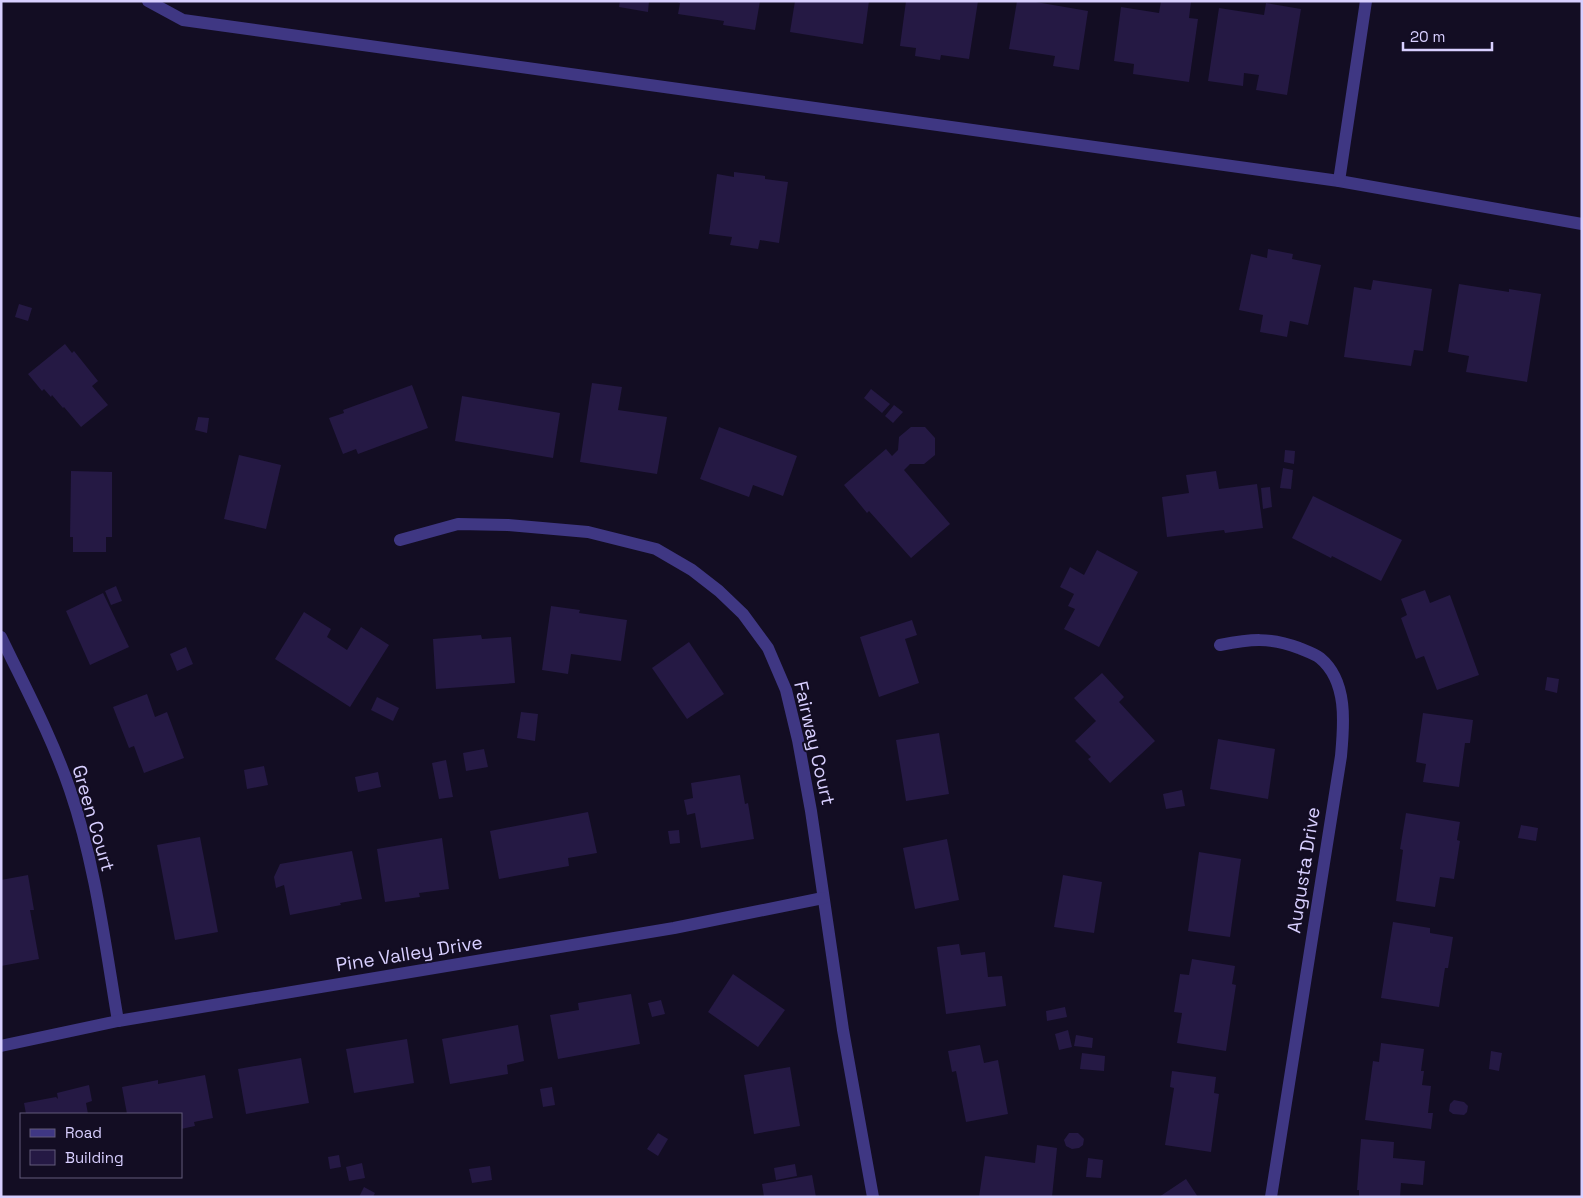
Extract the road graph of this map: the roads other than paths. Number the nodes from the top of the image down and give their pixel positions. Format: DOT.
graph roads {
  1 [pos="148,1"];
  2 [pos="1366,1"];
  3 [pos="1339,181"];
  4 [pos="1582,224"];
  5 [pos="400,540"];
  6 [pos="1,637"];
  7 [pos="1220,645"];
  8 [pos="823,898"];
  9 [pos="118,1021"];
  10 [pos="1,1046"];
  11 [pos="873,1197"];
  12 [pos="1271,1197"];
  1 -- 3 [label="street"];
  2 -- 3 [label="street"];
  3 -- 4 [label="street"];
  5 -- 8 [label="street, Fairway Court"];
  6 -- 9 [label="street, Green Court"];
  7 -- 12 [label="street, Augusta Drive"];
  8 -- 9 [label="street, Pine Valley Drive"];
  8 -- 11 [label="street, Fairway Court"];
  9 -- 10 [label="street, Pine Valley Drive"];
}
